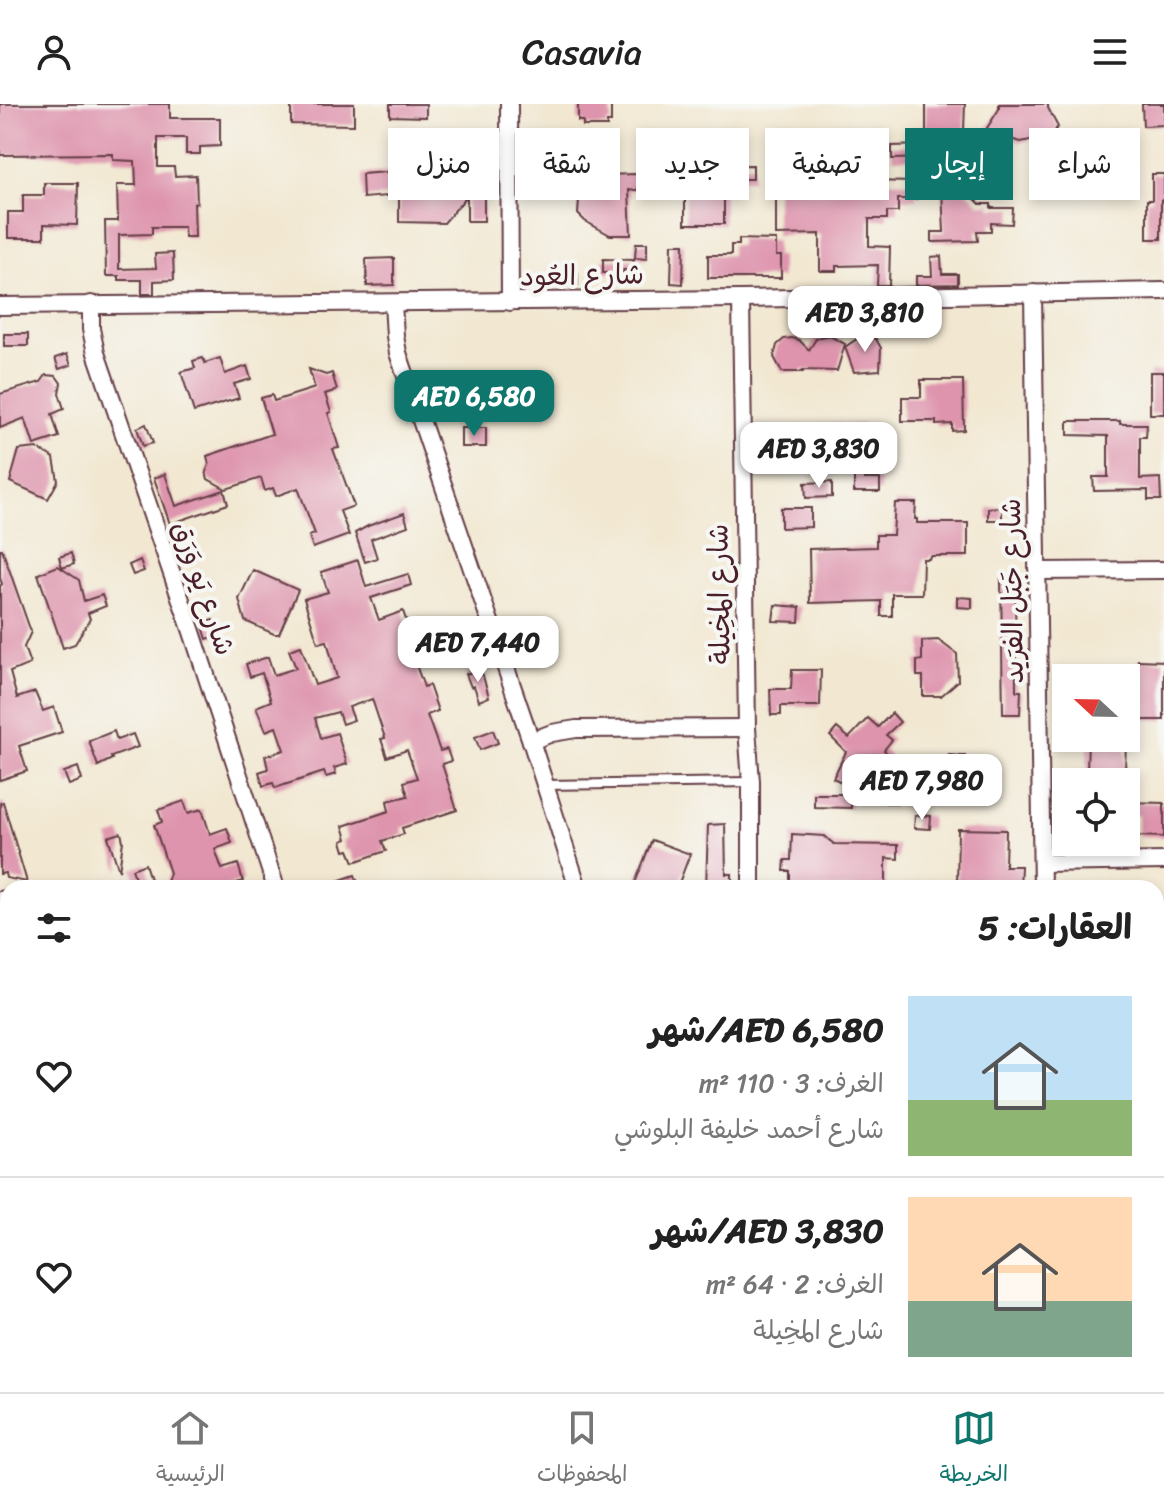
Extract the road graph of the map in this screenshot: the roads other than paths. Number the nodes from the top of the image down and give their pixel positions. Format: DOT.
graph roads {
  1 [pos="509,104"];
  2 [pos="1164,291"];
  3 [pos="1033,293"];
  4 [pos="741,299"];
  5 [pos="510,302"];
  6 [pos="393,303"];
  7 [pos="91,304"];
  8 [pos="0,306"];
  9 [pos="1164,570"];
  10 [pos="1038,571"];
  11 [pos="747,728"];
  12 [pos="531,741"];
  13 [pos="751,782"];
  14 [pos="544,785"];
  15 [pos="1164,861"];
  16 [pos="1042,863"];
  17 [pos="273,880"];
  18 [pos="575,880"];
  19 [pos="751,880"];
  20 [pos="1042,880"];
  1 -- 5 [label="street"];
  2 -- 3 [label="street, شارع العُود"];
  3 -- 4 [label="street, شارع العُود"];
  3 -- 10 [label="street, شارع جَبَل الفرَيد"];
  4 -- 5 [label="street, شارع العُود"];
  4 -- 11 [label="street, شارع المخِيلة"];
  5 -- 6 [label="street, شارع العُود"];
  6 -- 7 [label="street, شارع العُود"];
  6 -- 12 [label="street"];
  7 -- 8 [label="street, شارع العُود"];
  7 -- 17 [label="street, شارع يَو وَرَق"];
  9 -- 10 [label="street"];
  10 -- 16 [label="street, شارع جَبَل الفرَيد"];
  11 -- 12 [label="street"];
  11 -- 13 [label="street, شارع المخِيلة"];
  12 -- 14 [label="street"];
  13 -- 14 [label="lane"];
  13 -- 19 [label="street, شارع المخِيلة"];
  14 -- 18 [label="street"];
  15 -- 16 [label="street"];
  16 -- 20 [label="street, شارع جَبَل الفرَيد"];
}
